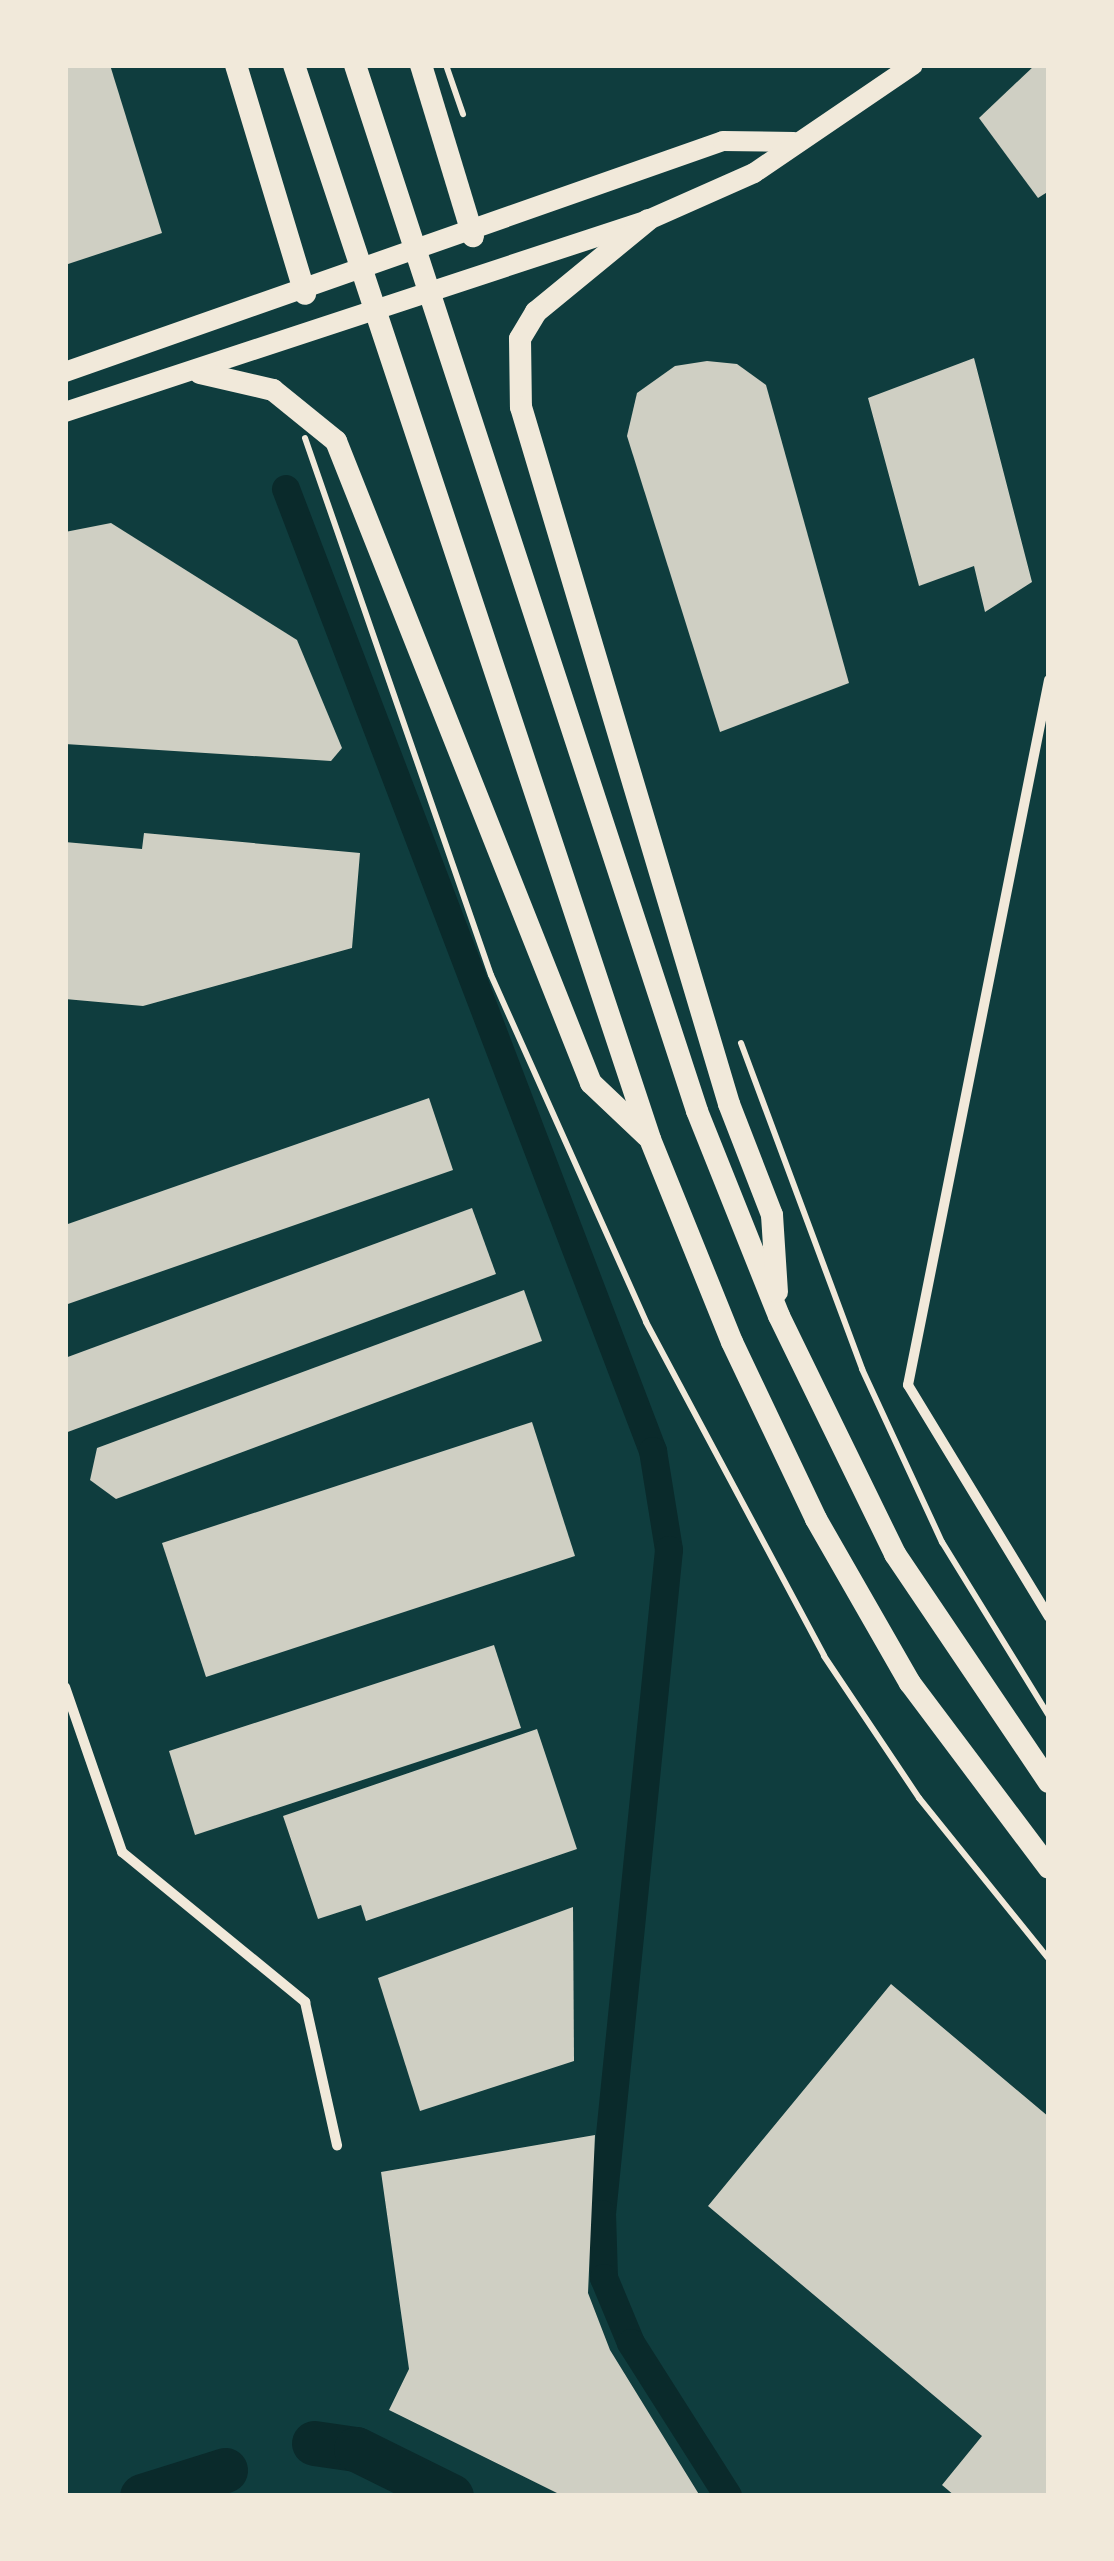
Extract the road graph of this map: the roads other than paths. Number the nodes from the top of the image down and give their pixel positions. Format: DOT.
graph roads {
  1 [pos="236,65"];
  2 [pos="294,65"];
  3 [pos="354,65"];
  4 [pos="421,65"];
  5 [pos="446,65"];
  6 [pos="912,65"];
  7 [pos="464,114"];
  8 [pos="794,142"];
  9 [pos="648,220"];
  10 [pos="473,236"];
  11 [pos="305,294"];
  12 [pos="65,372"];
  13 [pos="200,373"];
  14 [pos="65,412"];
  15 [pos="305,438"];
  16 [pos="1049,680"];
  17 [pos="741,1043"];
  18 [pos="650,1138"];
  19 [pos="778,1316"];
  20 [pos="1049,1617"];
  21 [pos="65,1687"];
  22 [pos="1049,1716"];
  23 [pos="1049,1782"];
  24 [pos="1049,1868"];
  25 [pos="1049,1959"];
  26 [pos="337,2145"];
  1 -- 11 [label="highway"];
  2 -- 18 [label="highway"];
  3 -- 19 [label="highway"];
  4 -- 10 [label="highway"];
  5 -- 7 [label="lane"];
  6 -- 8 [label="main road"];
  8 -- 9 [label="main road"];
  8 -- 10 [label="main road"];
  9 -- 13 [label="main road"];
  9 -- 19 [label="highway"];
  10 -- 11 [label="main road"];
  11 -- 12 [label="main road"];
  13 -- 14 [label="main road"];
  13 -- 18 [label="highway"];
  15 -- 25 [label="lane"];
  16 -- 20 [label="street"];
  17 -- 22 [label="lane"];
  18 -- 24 [label="highway"];
  19 -- 23 [label="highway"];
  21 -- 26 [label="street"];
}
